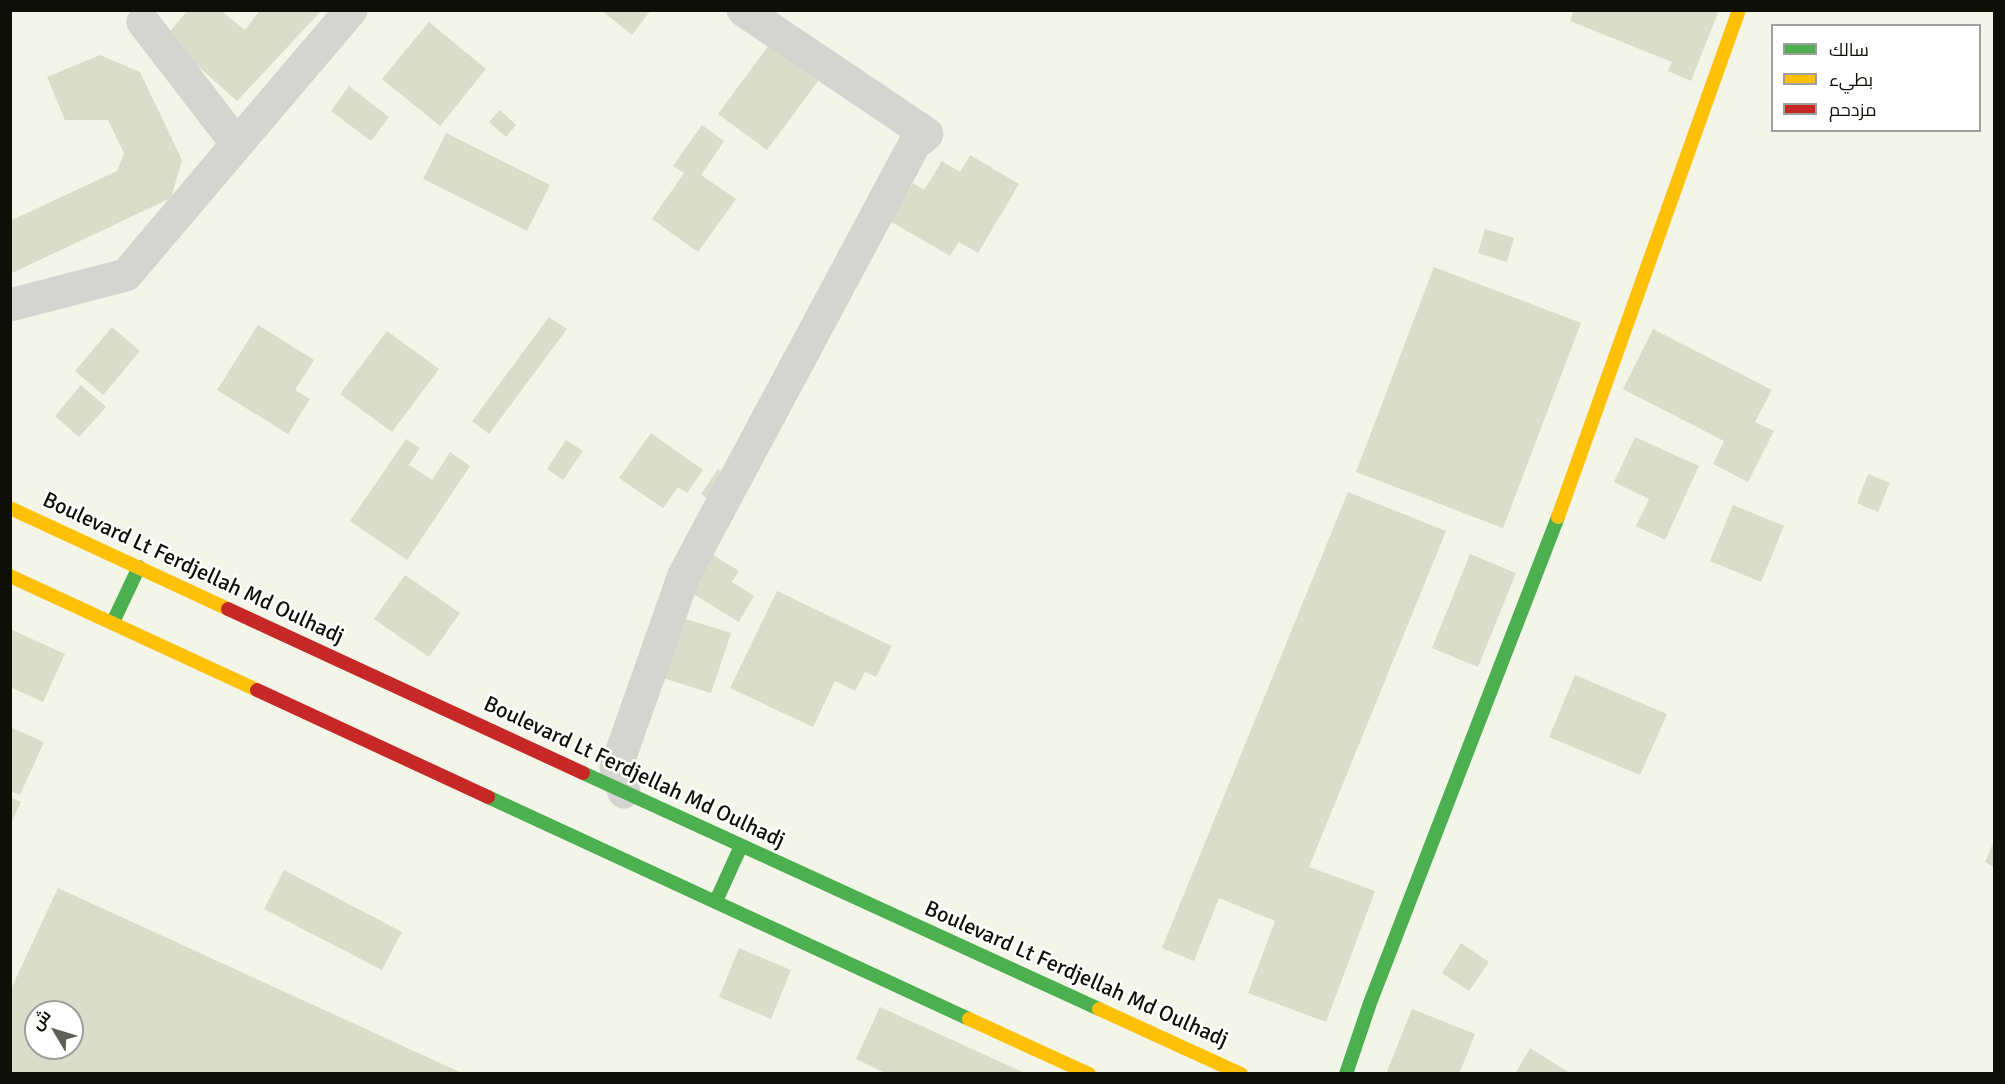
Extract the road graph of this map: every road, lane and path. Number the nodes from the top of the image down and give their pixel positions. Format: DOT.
graph roads {
  1 [pos="351,10"];
  2 [pos="743,10"];
  3 [pos="1739,10"];
  4 [pos="143,22"];
  5 [pos="237,144"];
  6 [pos="10,305"];
  7 [pos="10,508"];
  8 [pos="139,567"];
  9 [pos="10,576"];
  10 [pos="113,622"];
  11 [pos="624,792"];
  12 [pos="741,846"];
  13 [pos="717,901"];
  14 [pos="1089,1074"];
  15 [pos="1242,1074"];
  16 [pos="1346,1074"];
  1 -- 5 [label="street"];
  2 -- 11 [label="street"];
  3 -- 16 [label="street"];
  4 -- 5 [label="street"];
  5 -- 6 [label="street"];
  7 -- 8 [label="street, Boulevard Lt Ferdjellah Md Oulhadj"];
  8 -- 10 [label="street"];
  8 -- 11 [label="street, Boulevard Lt Ferdjellah Md Oulhadj"];
  9 -- 10 [label="street"];
  10 -- 13 [label="street"];
  11 -- 12 [label="street, Boulevard Lt Ferdjellah Md Oulhadj"];
  12 -- 13 [label="street"];
  12 -- 15 [label="street, Boulevard Lt Ferdjellah Md Oulhadj"];
  13 -- 14 [label="street"];
}
